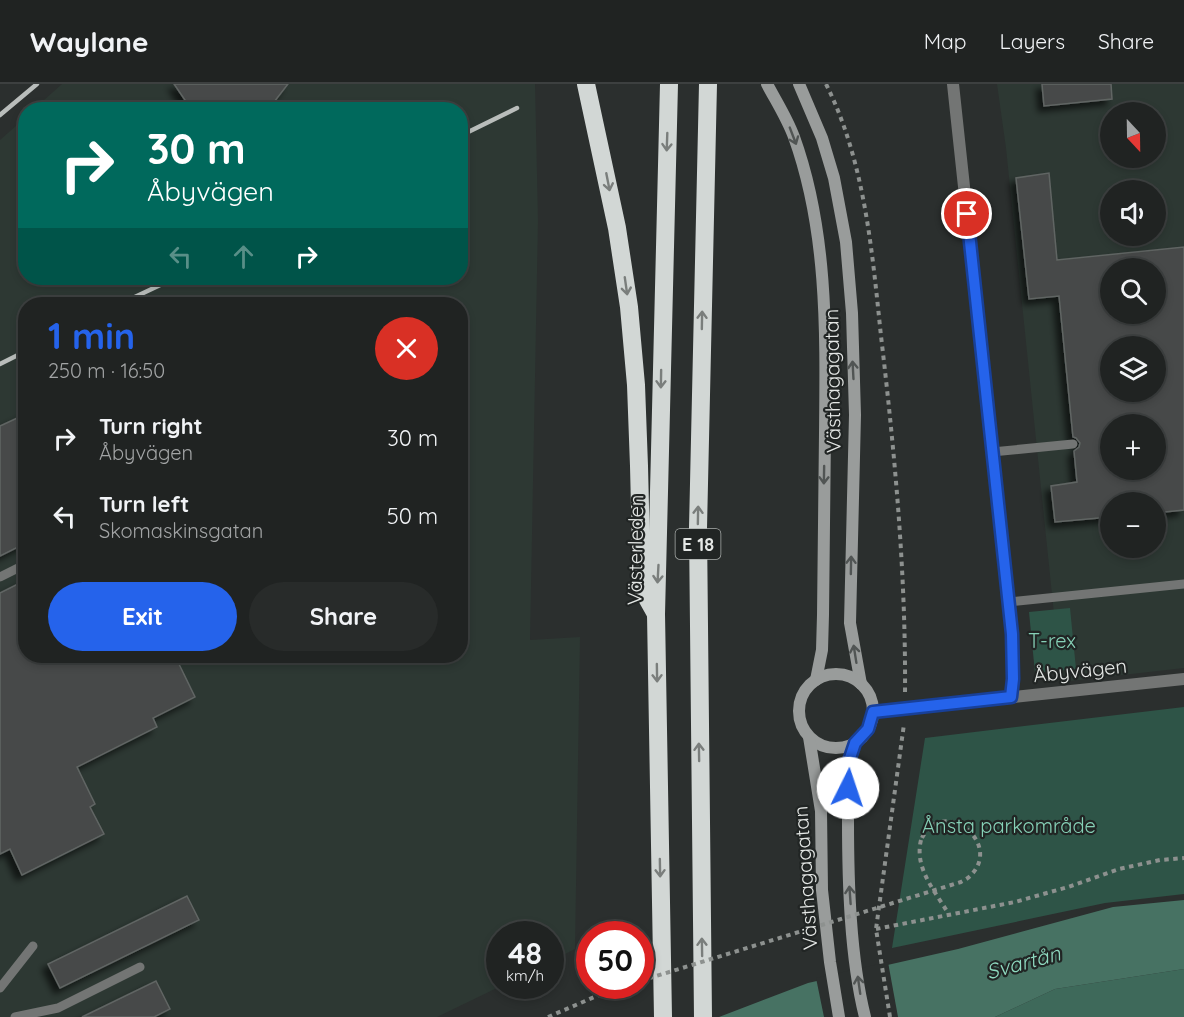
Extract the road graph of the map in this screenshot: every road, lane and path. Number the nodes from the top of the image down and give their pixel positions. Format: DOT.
graph roads {
  1 [pos="586,84"];
  2 [pos="669,84"];
  3 [pos="708,84"];
  4 [pos="767,84"];
  5 [pos="799,84"];
  6 [pos="826,84"];
  7 [pos="953,84"];
  8 [pos="1073,444"];
  9 [pos="992,452"];
  10 [pos="18,568"];
  11 [pos="0,577"];
  12 [pos="1184,584"];
  13 [pos="1009,602"];
  14 [pos="657,614"];
  15 [pos="1184,679"];
  16 [pos="816,680"];
  17 [pos="861,684"];
  18 [pos="1011,697"];
  19 [pos="905,699"];
  20 [pos="873,712"];
  21 [pos="904,727"];
  22 [pos="809,736"];
  23 [pos="855,743"];
  24 [pos="1184,858"];
  25 [pos="934,890"];
  26 [pos="934,890"];
  27 [pos="934,890"];
  28 [pos="934,890"];
  29 [pos="948,913"];
  30 [pos="876,929"];
  31 [pos="33,946"];
  32 [pos="140,968"];
  33 [pos="654,977"];
  34 [pos="0,988"];
  35 [pos="590,999"];
  36 [pos="703,1011"];
  37 [pos="18,1017"];
  38 [pos="548,1017"];
  39 [pos="663,1017"];
  40 [pos="839,1017"];
  41 [pos="865,1017"];
  42 [pos="890,1017"];
  1 -- 14 [label="highway, E 18, one-way"];
  2 -- 14 [label="highway, Västerleden / E 18, one-way"];
  36 -- 3 [label="highway, E 18, one-way"];
  4 -- 16 [label="main road, Västhagagatan, one-way"];
  17 -- 5 [label="main road, Västhagagatan, one-way"];
  6 -- 19 [label="path"];
  7 -- 9 [label="street"];
  8 -- 9 [label="lane"];
  9 -- 13 [label="street"];
  10 -- 11 [label="lane"];
  12 -- 13 [label="lane"];
  13 -- 18 [label="street"];
  14 -- 39 [label="highway, Västerleden / E 18, one-way"];
  15 -- 18 [label="street, Åbyvägen"];
  16 -- 17 [label="main road"];
  16 -- 22 [label="main road"];
  17 -- 20 [label="main road"];
  18 -- 20 [label="street, Åbyvägen"];
  20 -- 23 [label="main road"];
  21 -- 30 [label="path"];
  22 -- 23 [label="main road"];
  22 -- 40 [label="main road, Västhagagatan"];
  41 -- 23 [label="main road, one-way"];
  24 -- 29 [label="path"];
  25 -- 29 [label="path, bridge"];
  26 -- 27 [label="path, bridge"];
  28 -- 33 [label="path, bridge"];
  29 -- 30 [label="path"];
  30 -- 42 [label="path"];
  31 -- 34 [label="lane"];
  32 -- 37 [label="lane"];
  35 -- 38 [label="path"];
}
